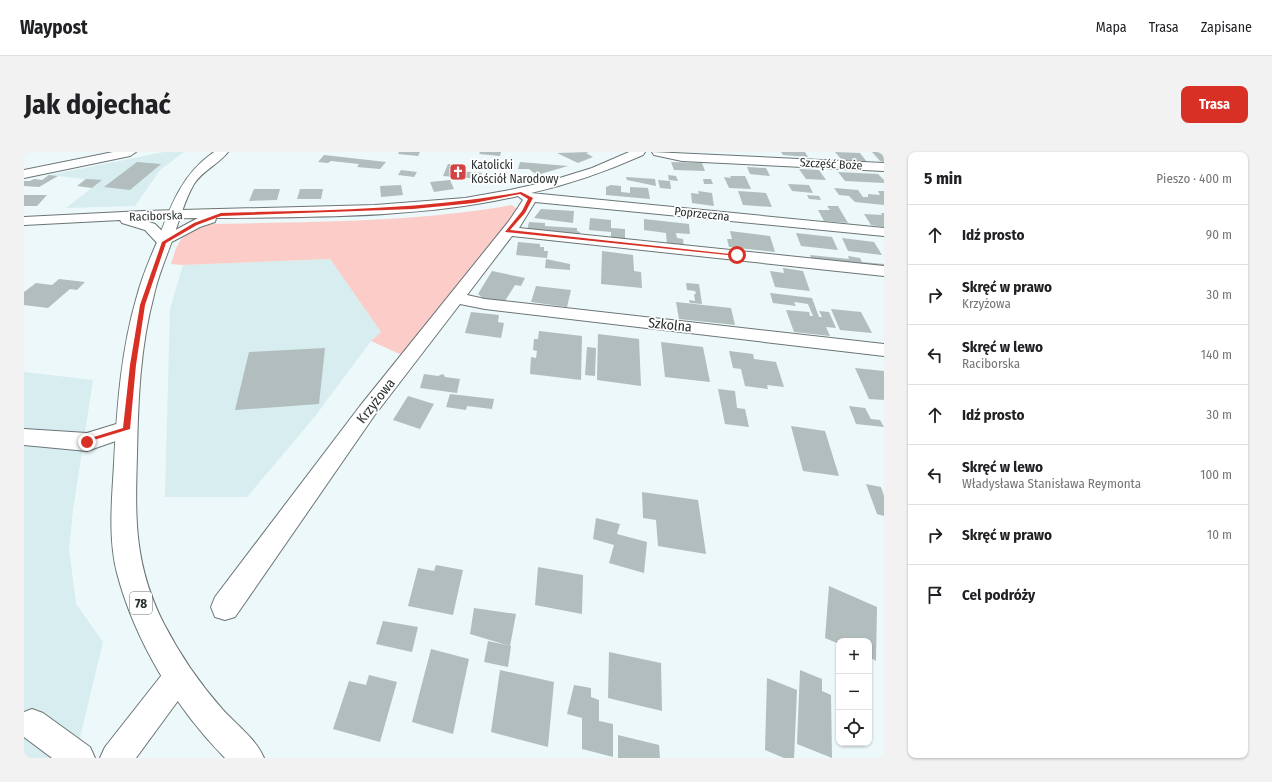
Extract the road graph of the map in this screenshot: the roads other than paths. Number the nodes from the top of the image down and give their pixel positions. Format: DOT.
graph roads {
  1 [pos="130,152"];
  2 [pos="222,152"];
  3 [pos="639,152"];
  4 [pos="658,152"];
  5 [pos="884,167"];
  6 [pos="24,174"];
  7 [pos="526,196"];
  8 [pos="174,215"];
  9 [pos="221,215"];
  10 [pos="114,218"];
  11 [pos="24,221"];
  12 [pos="507,231"];
  13 [pos="884,232"];
  14 [pos="164,242"];
  15 [pos="884,271"];
  16 [pos="456,298"];
  17 [pos="884,350"];
  18 [pos="126,429"];
  19 [pos="24,437"];
  20 [pos="225,608"];
  21 [pos="178,677"];
  22 [pos="32,724"];
  23 [pos="79,758"];
  24 [pos="116,758"];
  25 [pos="248,758"];
  1 -- 6 [label="street"];
  2 -- 8 [label="street, 78"];
  3 -- 7 [label="street, Raciborska"];
  4 -- 5 [label="street, Szczęść Boże"];
  7 -- 9 [label="street, Raciborska"];
  7 -- 12 [label="street, Krzyżowa"];
  7 -- 13 [label="street, Poprzeczna"];
  8 -- 9 [label="street, Raciborska"];
  8 -- 10 [label="street, Raciborska"];
  8 -- 14 [label="street, 78"];
  9 -- 14 [label="street"];
  10 -- 11 [label="street, Raciborska"];
  10 -- 14 [label="street"];
  12 -- 15 [label="street"];
  12 -- 16 [label="street, Krzyżowa"];
  14 -- 18 [label="street, 78"];
  16 -- 17 [label="street, Szkolna"];
  16 -- 20 [label="street, Krzyżowa"];
  18 -- 19 [label="street"];
  18 -- 21 [label="street, 78"];
  21 -- 24 [label="street"];
  21 -- 25 [label="street, 78"];
  22 -- 23 [label="street"];
}
